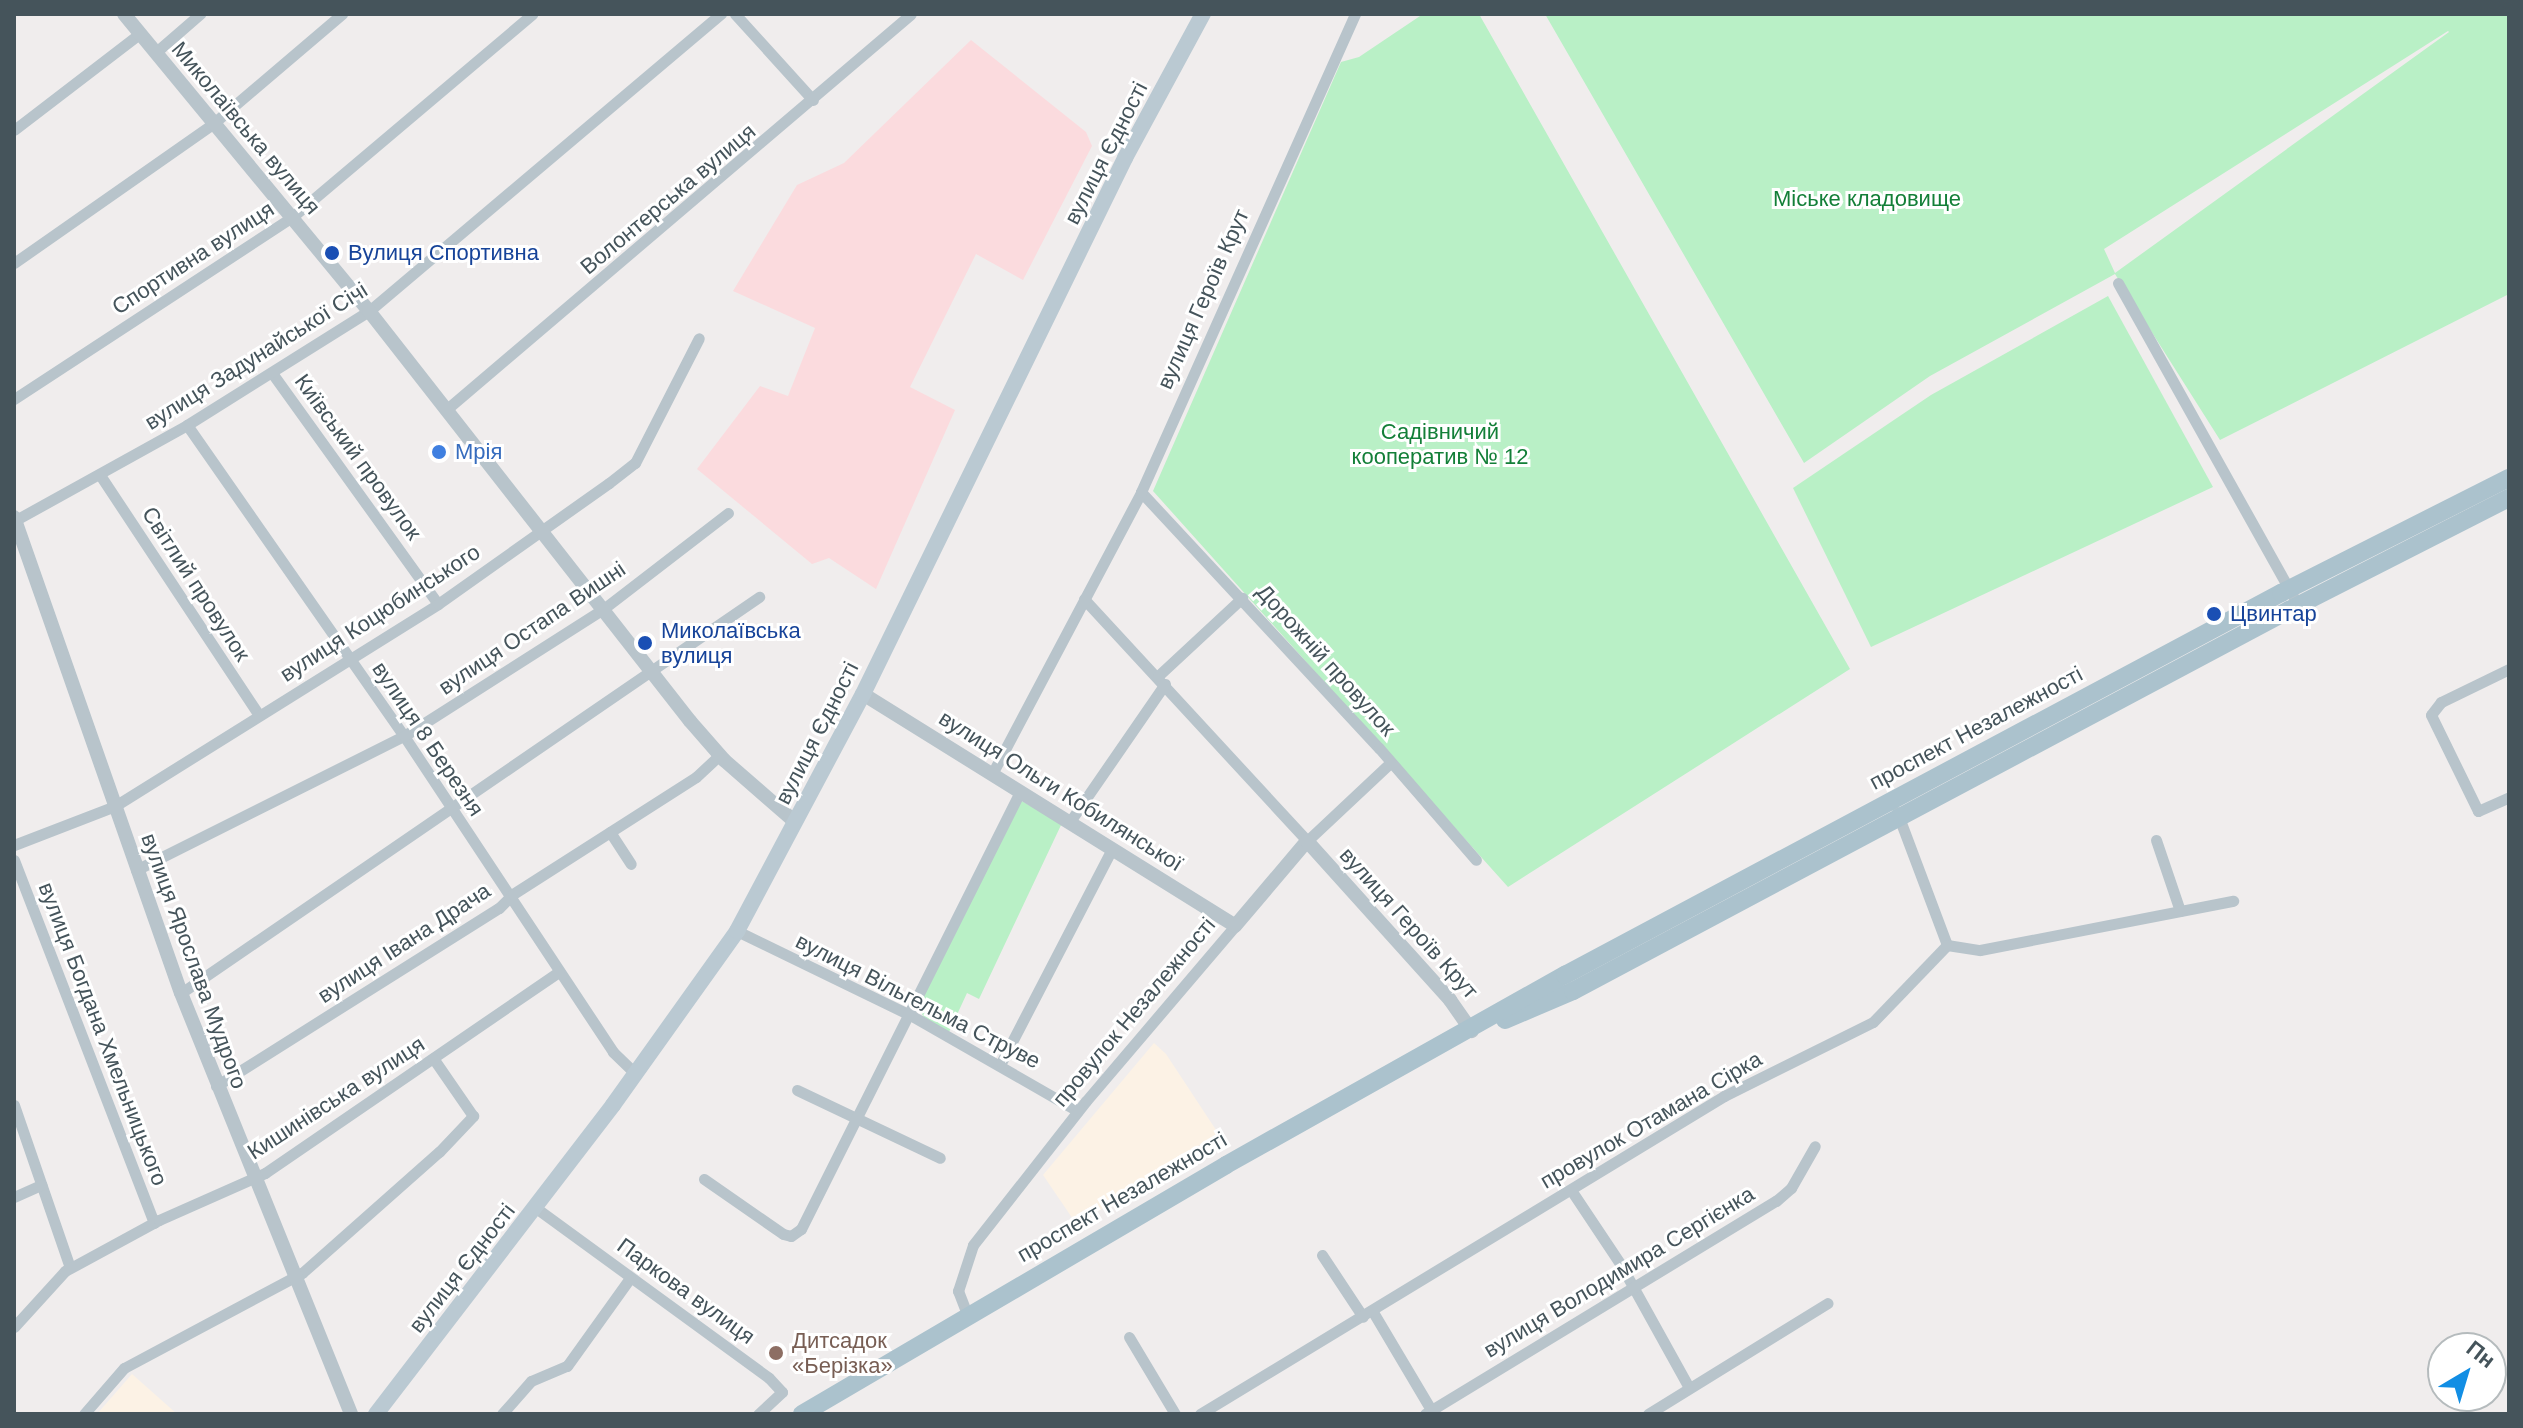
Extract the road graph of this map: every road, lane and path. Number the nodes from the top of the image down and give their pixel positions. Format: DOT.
graph roads {
  1 [pos="124,14"];
  2 [pos="200,14"];
  3 [pos="342,14"];
  4 [pos="532,14"];
  5 [pos="721,14"];
  6 [pos="735,14"];
  7 [pos="911,14"];
  8 [pos="1203,14"];
  9 [pos="1355,14"];
  10 [pos="139,34"];
  11 [pos="155,53"];
  12 [pos="813,100"];
  13 [pos="215,122"];
  14 [pos="14,130"];
  15 [pos="291,218"];
  16 [pos="14,263"];
  17 [pos="2118,283"];
  18 [pos="369,311"];
  19 [pos="699,338"];
  20 [pos="272,373"];
  21 [pos="14,399"];
  22 [pos="447,409"];
  23 [pos="187,425"];
  24 [pos="100,475"];
  25 [pos="2509,478"];
  26 [pos="1141,492"];
  27 [pos="2509,498"];
  28 [pos="728,513"];
  29 [pos="14,519"];
  30 [pos="541,527"];
  31 [pos="759,597"];
  32 [pos="2294,597"];
  33 [pos="1242,598"];
  34 [pos="1084,599"];
  35 [pos="438,604"];
  36 [pos="602,610"];
  37 [pos="351,658"];
  38 [pos="2509,669"];
  39 [pos="650,672"];
  40 [pos="1162,680"];
  41 [pos="863,694"];
  42 [pos="259,715"];
  43 [pos="404,736"];
  44 [pos="720,755"];
  45 [pos="1390,763"];
  46 [pos="992,774"];
  47 [pos="1020,791"];
  48 [pos="2509,797"];
  49 [pos="115,806"];
  50 [pos="451,808"];
  51 [pos="1896,809"];
  52 [pos="795,822"];
  53 [pos="1069,823"];
  54 [pos="610,832"];
  55 [pos="2156,840"];
  56 [pos="1307,841"];
  57 [pos="14,845"];
  58 [pos="1112,849"];
  59 [pos="14,860"];
  60 [pos="1476,860"];
  61 [pos="631,864"];
  62 [pos="136,870"];
  63 [pos="510,898"];
  64 [pos="2233,901"];
  65 [pos="2180,911"];
  66 [pos="1235,926"];
  67 [pos="737,931"];
  68 [pos="1947,945"];
  69 [pos="559,972"];
  70 [pos="181,993"];
  71 [pos="907,1013"];
  72 [pos="1472,1031"];
  73 [pos="433,1058"];
  74 [pos="1001,1063"];
  75 [pos="636,1074"];
  76 [pos="216,1086"];
  77 [pos="797,1090"];
  78 [pos="14,1105"];
  79 [pos="1078,1111"];
  80 [pos="857,1116"];
  81 [pos="1815,1146"];
  82 [pos="940,1158"];
  83 [pos="252,1177"];
  84 [pos="704,1179"];
  85 [pos="41,1185"];
  86 [pos="1571,1190"];
  87 [pos="14,1197"];
  88 [pos="536,1208"];
  89 [pos="154,1223"];
  90 [pos="1322,1255"];
  91 [pos="70,1268"];
  92 [pos="292,1277"];
  93 [pos="630,1278"];
  94 [pos="1632,1288"];
  95 [pos="1828,1303"];
  96 [pos="967,1314"];
  97 [pos="1368,1314"];
  98 [pos="14,1327"];
  99 [pos="1129,1337"];
  100 [pos="1688,1386"];
  101 [pos="805,1413"];
  102 [pos="1430,1413"];
  103 [pos="84,1414"];
  104 [pos="351,1414"];
  105 [pos="376,1414"];
  106 [pos="502,1414"];
  107 [pos="758,1414"];
  108 [pos="1175,1414"];
  109 [pos="1200,1414"];
  110 [pos="1648,1414"];
  1 -- 10 [label="street, Миколаївська вулиця"];
  2 -- 11 [label="street"];
  3 -- 13 [label="street"];
  4 -- 15 [label="street, Спортивна вулиця"];
  5 -- 18 [label="street, вулиця Задунайської Січі"];
  6 -- 12 [label="street"];
  7 -- 12 [label="street, Волонтерська вулиця"];
  8 -- 41 [label="main road, вулиця Єдності"];
  9 -- 26 [label="street, вулиця Героїв Крут"];
  10 -- 11 [label="street, Миколаївська вулиця"];
  10 -- 14 [label="street"];
  11 -- 13 [label="street, Миколаївська вулиця"];
  12 -- 22 [label="street, Волонтерська вулиця"];
  13 -- 15 [label="street, Миколаївська вулиця"];
  13 -- 16 [label="street"];
  15 -- 18 [label="street, Миколаївська вулиця"];
  15 -- 21 [label="street, Спортивна вулиця"];
  17 -- 32 [label="street"];
  18 -- 20 [label="street, вулиця Задунайської Січі"];
  18 -- 22 [label="street, Миколаївська вулиця"];
  19 -- 30 [label="street, вулиця Коцюбинського"];
  20 -- 23 [label="street, вулиця Задунайської Січі"];
  20 -- 35 [label="street, Київський провулок"];
  22 -- 30 [label="street, Миколаївська вулиця"];
  23 -- 24 [label="street, вулиця Задунайської Січі"];
  23 -- 37 [label="street, вулиця 8 Березня"];
  24 -- 29 [label="street, вулиця Задунайської Січі"];
  24 -- 42 [label="street, Світлий провулок"];
  25 -- 32 [label="main road, проспект Незалежності"];
  26 -- 33 [label="street, Дорожній провулок"];
  26 -- 34 [label="street, вулиця Героїв Крут"];
  27 -- 32 [label="main road, проспект Незалежності"];
  28 -- 36 [label="street, вулиця Остапа Вишні"];
  29 -- 49 [label="street, вулиця Ярослава Мудрого"];
  30 -- 35 [label="street, вулиця Коцюбинського"];
  30 -- 36 [label="street, Миколаївська вулиця"];
  31 -- 39 [label="street"];
  32 -- 51 [label="main road, проспект Незалежності"];
  33 -- 40 [label="street"];
  33 -- 45 [label="street, Дорожній провулок"];
  34 -- 40 [label="street, вулиця Героїв Крут"];
  34 -- 46 [label="street, вулиця Героїв Крут"];
  35 -- 37 [label="street, вулиця Коцюбинського"];
  36 -- 39 [label="street, Миколаївська вулиця"];
  36 -- 43 [label="street, вулиця Остапа Вишні"];
  37 -- 42 [label="street, вулиця Коцюбинського"];
  37 -- 43 [label="street, вулиця 8 Березня"];
  38 -- 48 [label="street"];
  39 -- 44 [label="street, Миколаївська вулиця"];
  39 -- 50 [label="street"];
  40 -- 53 [label="street"];
  40 -- 56 [label="street, вулиця Героїв Крут"];
  41 -- 46 [label="street, вулиця Ольги Кобилянської"];
  41 -- 52 [label="main road, вулиця Єдності"];
  42 -- 49 [label="street, вулиця Коцюбинського"];
  43 -- 50 [label="street, вулиця 8 Березня"];
  43 -- 62 [label="street, вулиця Остапа Вишні"];
  44 -- 52 [label="street, Миколаївська вулиця"];
  44 -- 54 [label="street, вулиця Івана Драча"];
  45 -- 56 [label="street, провулок Незалежності"];
  45 -- 60 [label="street, Дорожній провулок"];
  46 -- 47 [label="street, вулиця Ольги Кобилянської"];
  47 -- 53 [label="street, вулиця Ольги Кобилянської"];
  47 -- 71 [label="street"];
  49 -- 57 [label="street, вулиця Коцюбинського"];
  49 -- 62 [label="street, вулиця Ярослава Мудрого"];
  50 -- 63 [label="street, вулиця 8 Березня"];
  50 -- 70 [label="street"];
  51 -- 68 [label="street"];
  51 -- 72 [label="main road, проспект Незалежності"];
  52 -- 67 [label="main road, вулиця Єдності"];
  53 -- 58 [label="street, вулиця Ольги Кобилянської"];
  54 -- 61 [label="street"];
  54 -- 63 [label="street, вулиця Івана Драча"];
  55 -- 65 [label="street"];
  56 -- 66 [label="street, провулок Незалежності"];
  56 -- 72 [label="street, вулиця Героїв Крут"];
  58 -- 66 [label="street, вулиця Ольги Кобилянської"];
  58 -- 74 [label="street"];
  59 -- 89 [label="street, вулиця Богдана Хмельницького"];
  62 -- 70 [label="street, вулиця Ярослава Мудрого"];
  63 -- 69 [label="street, вулиця 8 Березня"];
  63 -- 76 [label="street, вулиця Івана Драча"];
  64 -- 65 [label="street"];
  65 -- 68 [label="street"];
  66 -- 79 [label="street, провулок Незалежності"];
  67 -- 71 [label="street, вулиця Вільгельма Струве"];
  67 -- 75 [label="main road, вулиця Єдності"];
  68 -- 86 [label="street, провулок Отамана Сірка"];
  69 -- 73 [label="street, Кишинівська вулиця"];
  69 -- 75 [label="street, вулиця 8 Березня"];
  70 -- 76 [label="street, вулиця Ярослава Мудрого"];
  71 -- 74 [label="street, вулиця Вільгельма Струве"];
  71 -- 80 [label="street"];
  72 -- 96 [label="main road, проспект Незалежності"];
  73 -- 83 [label="street, Кишинівська вулиця"];
  73 -- 92 [label="street"];
  74 -- 79 [label="street, вулиця Вільгельма Струве"];
  75 -- 88 [label="main road, вулиця Єдності"];
  76 -- 83 [label="street, вулиця Ярослава Мудрого"];
  77 -- 80 [label="street"];
  78 -- 85 [label="street"];
  79 -- 96 [label="street, провулок Незалежності"];
  80 -- 82 [label="street"];
  80 -- 84 [label="street"];
  81 -- 94 [label="street, вулиця Володимира Сергієнка"];
  83 -- 89 [label="street, Кишинівська вулиця"];
  83 -- 92 [label="street, вулиця Ярослава Мудрого"];
  85 -- 87 [label="street"];
  85 -- 91 [label="street"];
  86 -- 94 [label="street"];
  86 -- 97 [label="street, провулок Отамана Сірка"];
  88 -- 93 [label="street, Паркова вулиця"];
  88 -- 105 [label="main road, вулиця Єдності"];
  89 -- 91 [label="street, Кишинівська вулиця"];
  90 -- 97 [label="street"];
  91 -- 98 [label="street, Кишинівська вулиця"];
  92 -- 103 [label="street"];
  92 -- 104 [label="street, вулиця Ярослава Мудрого"];
  93 -- 106 [label="street"];
  93 -- 107 [label="street, Паркова вулиця"];
  94 -- 100 [label="street"];
  94 -- 102 [label="street, вулиця Володимира Сергієнка"];
  95 -- 100 [label="street"];
  96 -- 101 [label="main road, проспект Незалежності"];
  97 -- 102 [label="street"];
  97 -- 109 [label="street, провулок Отамана Сірка"];
  99 -- 108 [label="street"];
  100 -- 110 [label="street"];
}
